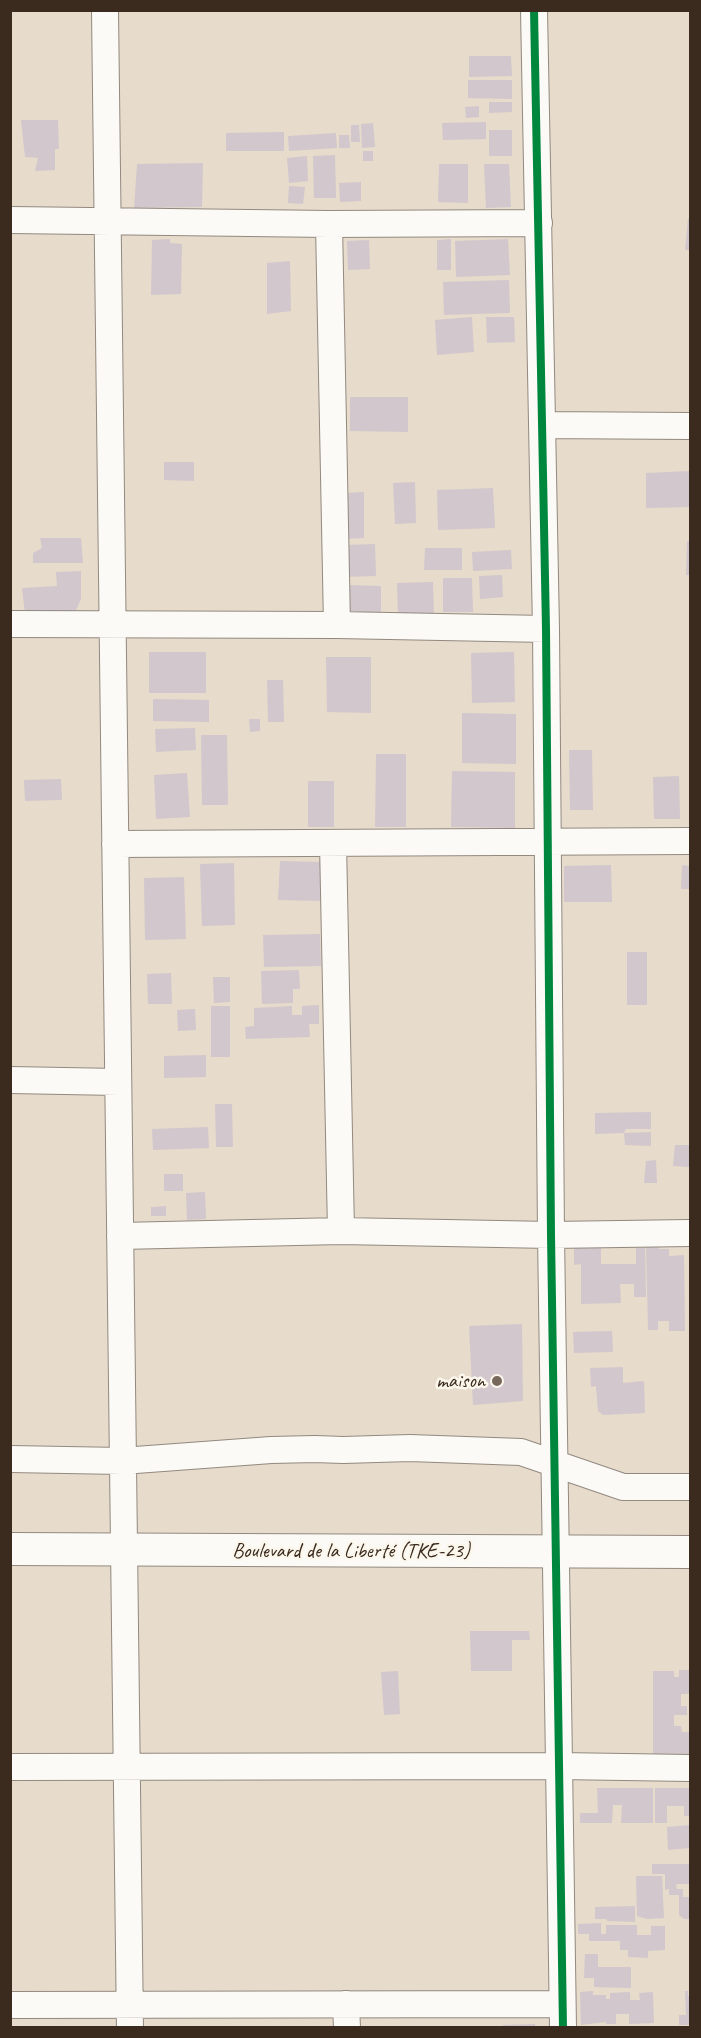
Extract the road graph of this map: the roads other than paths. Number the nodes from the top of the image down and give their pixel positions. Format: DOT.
graph roads {
  1 [pos="105,10"];
  2 [pos="534,10"];
  3 [pos="10,220"];
  4 [pos="107,221"];
  5 [pos="539,223"];
  6 [pos="329,224"];
  7 [pos="542,425"];
  8 [pos="690,426"];
  9 [pos="10,624"];
  10 [pos="336,625"];
  11 [pos="112,626"];
  12 [pos="546,629"];
  13 [pos="690,840"];
  14 [pos="548,841"];
  15 [pos="333,843"];
  16 [pos="115,844"];
  17 [pos="10,1080"];
  18 [pos="118,1082"];
  19 [pos="341,1231"];
  20 [pos="690,1233"];
  21 [pos="551,1235"];
  22 [pos="120,1236"];
  23 [pos="10,1459"];
  24 [pos="122,1461"];
  25 [pos="556,1464"];
  26 [pos="690,1487"];
  27 [pos="10,1549"];
  28 [pos="123,1550"];
  29 [pos="557,1552"];
  30 [pos="690,1552"];
  31 [pos="127,1766"];
  32 [pos="559,1766"];
  33 [pos="10,1767"];
  34 [pos="690,1768"];
  35 [pos="10,2005"];
  36 [pos="346,2016"];
  37 [pos="563,2016"];
  38 [pos="130,2017"];
  1 -- 4 [label="street"];
  2 -- 5 [label="street"];
  3 -- 4 [label="street"];
  4 -- 6 [label="street"];
  4 -- 11 [label="street"];
  5 -- 6 [label="street"];
  5 -- 7 [label="street"];
  6 -- 10 [label="street"];
  7 -- 8 [label="street"];
  7 -- 12 [label="street"];
  9 -- 11 [label="street"];
  10 -- 11 [label="street"];
  10 -- 12 [label="street"];
  11 -- 16 [label="street"];
  12 -- 14 [label="street"];
  13 -- 14 [label="street"];
  14 -- 15 [label="street"];
  14 -- 21 [label="street"];
  15 -- 16 [label="street"];
  15 -- 19 [label="street"];
  16 -- 18 [label="street"];
  17 -- 18 [label="street"];
  18 -- 22 [label="street"];
  19 -- 21 [label="street"];
  19 -- 22 [label="street"];
  20 -- 21 [label="street"];
  21 -- 25 [label="street"];
  22 -- 24 [label="street"];
  23 -- 24 [label="street"];
  24 -- 25 [label="street"];
  24 -- 28 [label="street"];
  25 -- 26 [label="street"];
  25 -- 29 [label="street"];
  27 -- 28 [label="street, Boulevard de la Liberté (TKE-23)"];
  28 -- 29 [label="street, Boulevard de la Liberté (TKE-23)"];
  28 -- 31 [label="street"];
  29 -- 30 [label="street, Boulevard de la Liberté (TKE-23)"];
  29 -- 32 [label="street"];
  31 -- 32 [label="street"];
  31 -- 33 [label="street"];
  31 -- 38 [label="street"];
  32 -- 34 [label="street"];
  32 -- 37 [label="street"];
  35 -- 38 [label="street"];
  36 -- 37 [label="street"];
  36 -- 38 [label="street"];
}
